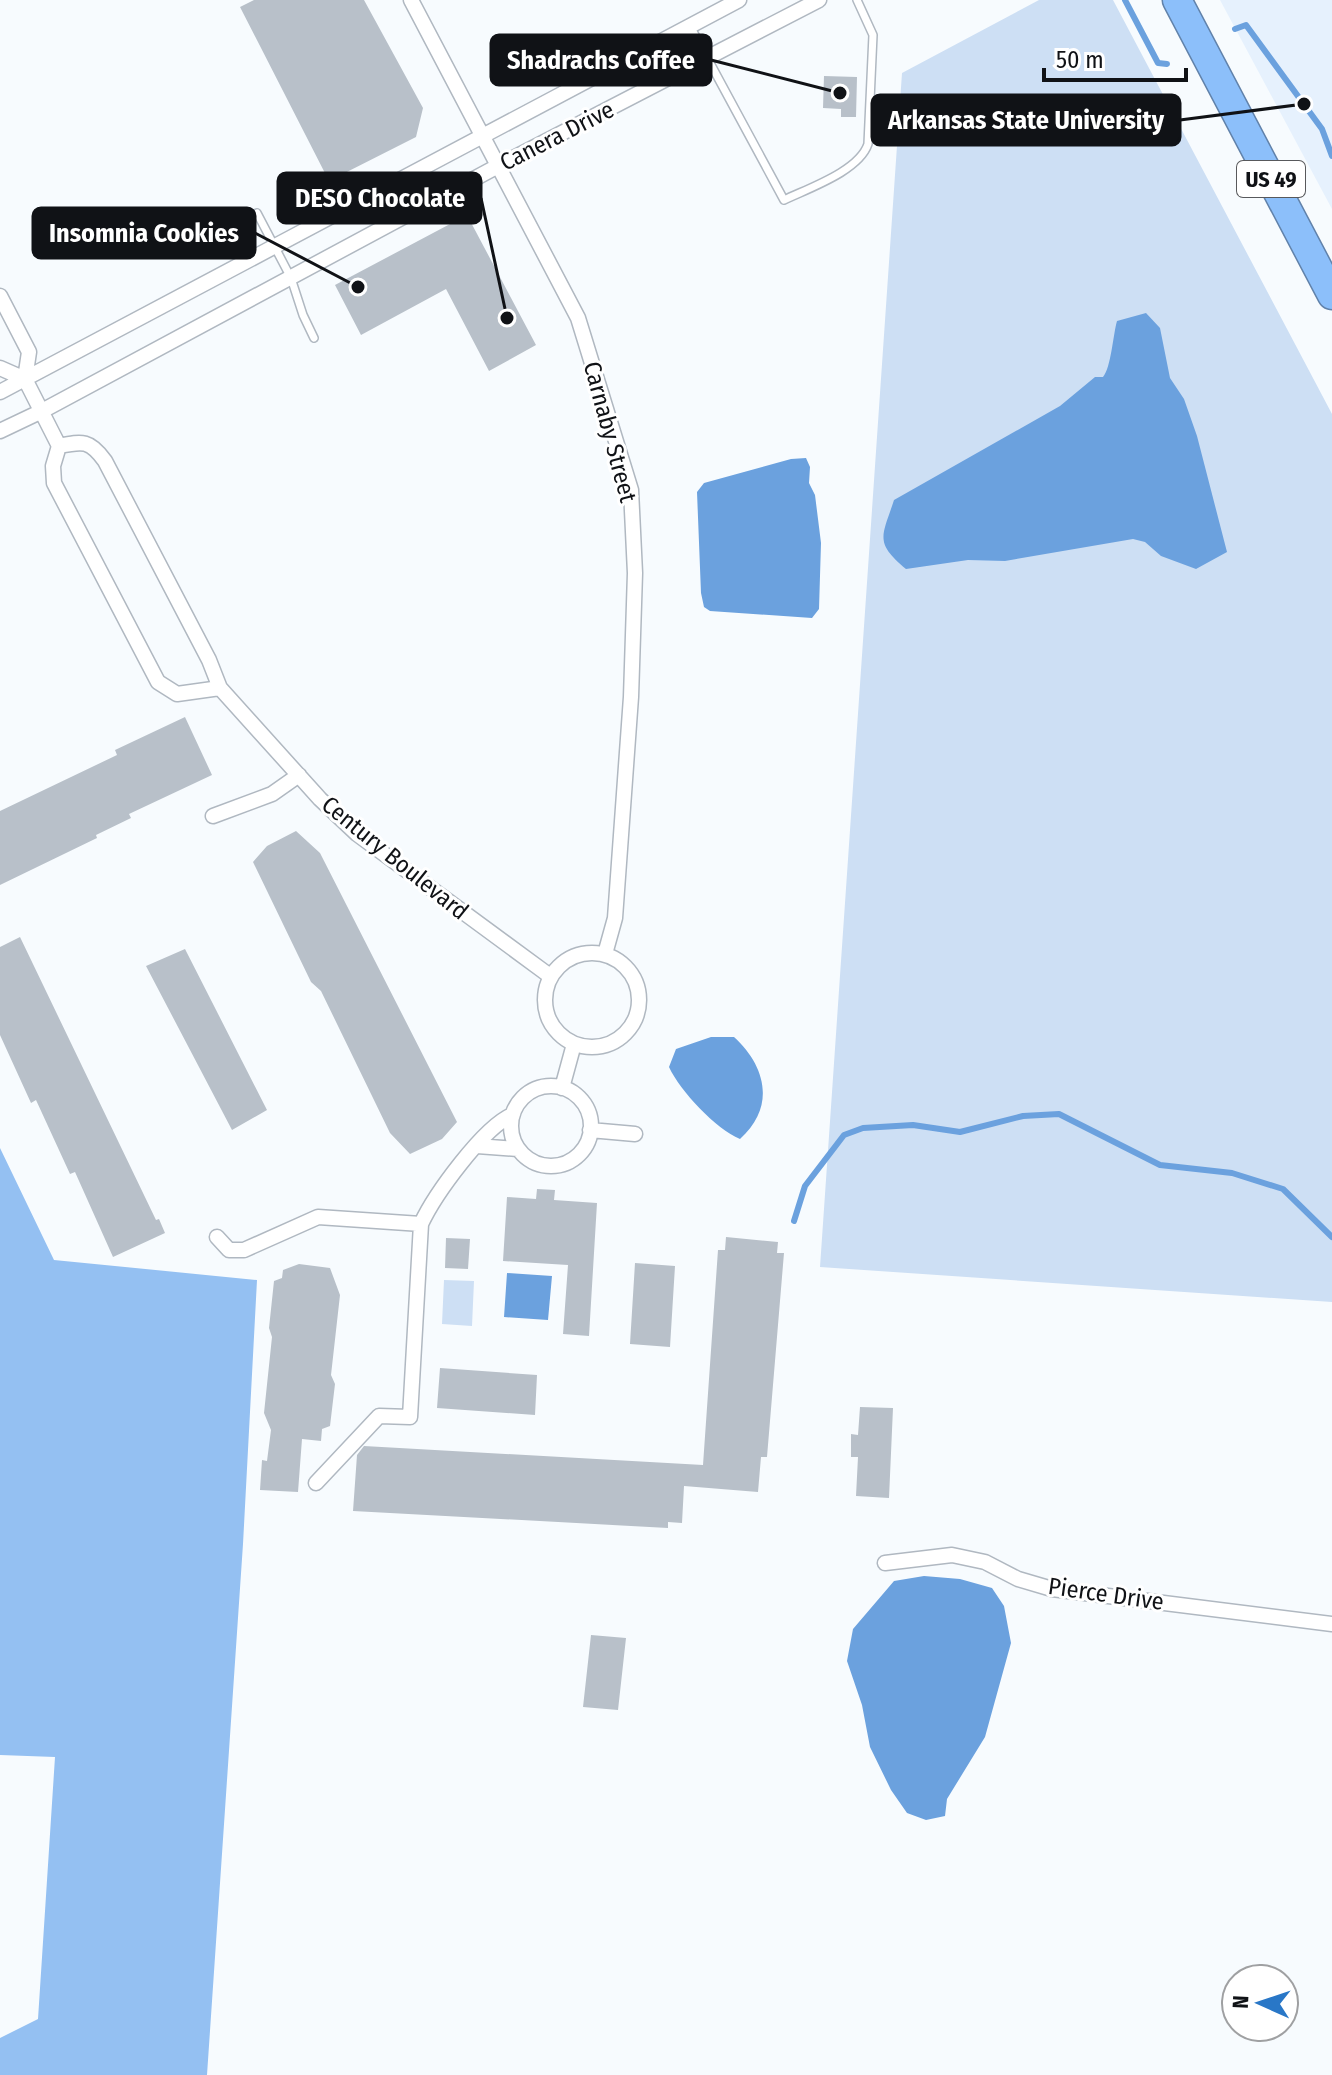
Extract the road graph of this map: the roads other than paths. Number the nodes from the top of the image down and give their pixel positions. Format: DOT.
graph roads {
  1 [pos="411,0"];
  2 [pos="739,0"];
  3 [pos="819,0"];
  4 [pos="857,0"];
  5 [pos="1177,0"];
  6 [pos="690,25"];
  7 [pos="707,58"];
  8 [pos="482,135"];
  9 [pos="498,166"];
  10 [pos="257,213"];
  11 [pos="274,246"];
  12 [pos="291,278"];
  13 [pos="1332,295"];
  14 [pos="0,296"];
  15 [pos="314,338"];
  16 [pos="0,368"];
  17 [pos="25,379"];
  18 [pos="0,392"];
  19 [pos="42,411"];
  20 [pos="0,431"];
  21 [pos="59,446"];
  22 [pos="220,688"];
  23 [pos="299,775"];
  24 [pos="213,816"];
  25 [pos="605,954"];
  26 [pos="550,976"];
  27 [pos="574,1044"];
  28 [pos="562,1088"];
  29 [pos="512,1115"];
  30 [pos="590,1130"];
  31 [pos="635,1134"];
  32 [pos="477,1146"];
  33 [pos="518,1149"];
  34 [pos="421,1224"];
  35 [pos="217,1237"];
  36 [pos="316,1483"];
  37 [pos="885,1563"];
  38 [pos="1332,1624"];
  1 -- 8 [label="street, Carnaby Street"];
  2 -- 6 [label="street, Canera Drive"];
  3 -- 7 [label="street, Canera Drive"];
  4 -- 7 [label="lane"];
  5 -- 13 [label="highway, US 49"];
  6 -- 7 [label="lane"];
  6 -- 8 [label="street, Canera Drive"];
  7 -- 9 [label="street, Canera Drive"];
  8 -- 9 [label="street, Carnaby Street"];
  8 -- 11 [label="street, Canera Drive"];
  9 -- 12 [label="street, Canera Drive"];
  9 -- 25 [label="street, Carnaby Street"];
  10 -- 11 [label="lane"];
  11 -- 12 [label="lane"];
  11 -- 17 [label="street, Canera Drive"];
  12 -- 15 [label="lane"];
  12 -- 19 [label="street, Canera Drive"];
  14 -- 17 [label="street"];
  16 -- 17 [label="street"];
  17 -- 18 [label="street, Canera Drive"];
  17 -- 19 [label="street"];
  19 -- 20 [label="street, Canera Drive"];
  19 -- 21 [label="street"];
  21 -- 22 [label="street, Century Boulevard"];
  21 -- 22 [label="street"];
  22 -- 23 [label="street, Century Boulevard"];
  23 -- 24 [label="street"];
  23 -- 26 [label="street, Century Boulevard"];
  25 -- 26 [label="street"];
  25 -- 27 [label="street"];
  26 -- 27 [label="street"];
  27 -- 28 [label="street"];
  28 -- 29 [label="street"];
  28 -- 30 [label="street"];
  29 -- 32 [label="street"];
  29 -- 33 [label="street"];
  30 -- 31 [label="street"];
  30 -- 33 [label="street"];
  32 -- 33 [label="street"];
  32 -- 34 [label="street"];
  34 -- 35 [label="street"];
  34 -- 36 [label="street"];
  37 -- 38 [label="street, Pierce Drive"];
}
